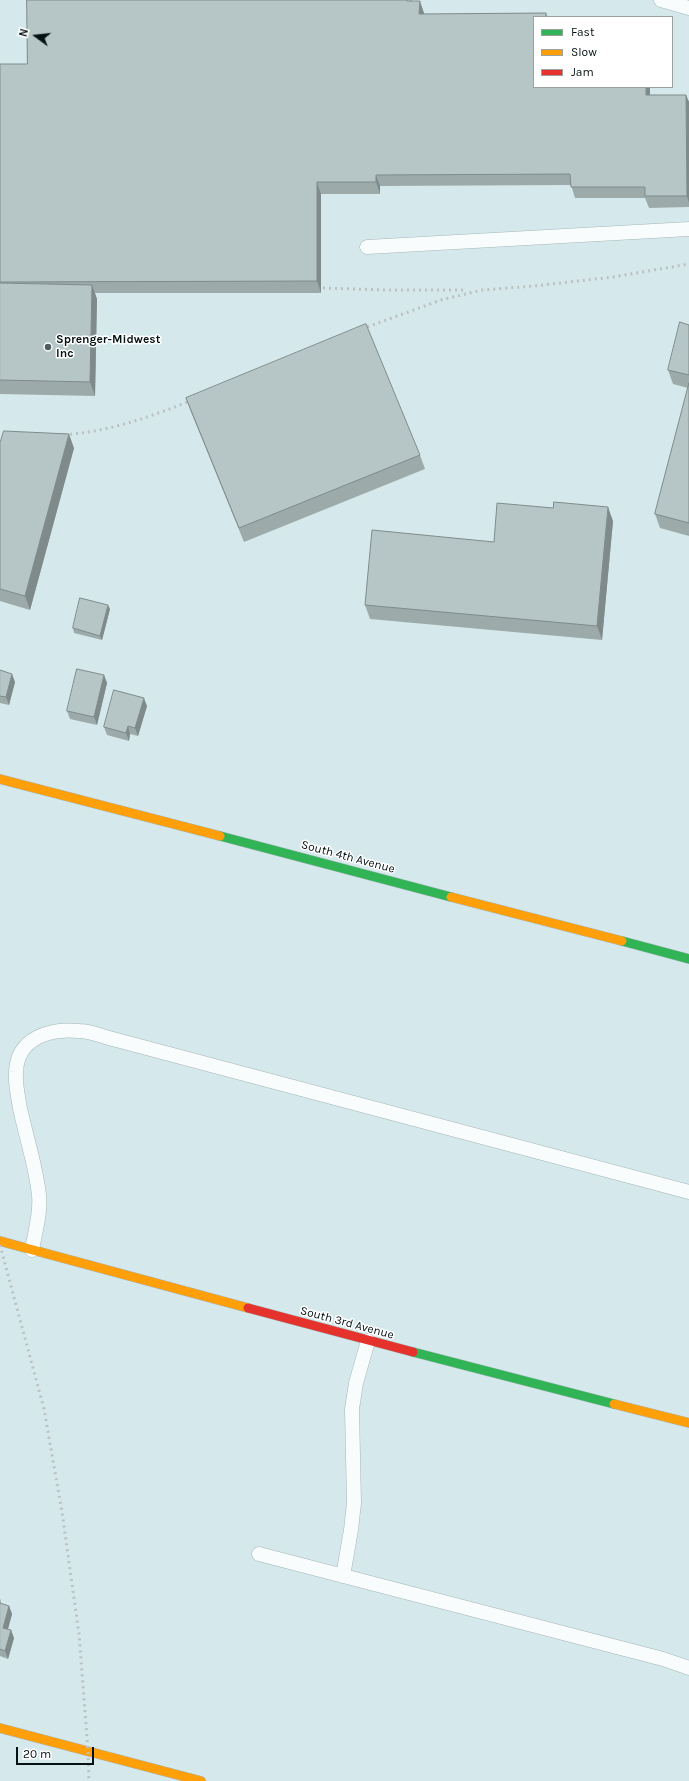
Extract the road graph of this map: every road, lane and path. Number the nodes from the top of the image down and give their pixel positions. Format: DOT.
graph roads {
  1 [pos="661,0"];
  2 [pos="689,8"];
  3 [pos="689,229"];
  4 [pos="367,247"];
  5 [pos="0,779"];
  6 [pos="689,959"];
  7 [pos="689,1192"];
  8 [pos="0,1241"];
  9 [pos="32,1250"];
  10 [pos="368,1341"];
  11 [pos="689,1424"];
  12 [pos="259,1554"];
  13 [pos="343,1576"];
  14 [pos="689,1668"];
  15 [pos="0,1728"];
  16 [pos="201,1781"];
  1 -- 2 [label="lane"];
  3 -- 4 [label="lane"];
  5 -- 6 [label="street, South 4th Avenue"];
  7 -- 9 [label="lane"];
  8 -- 9 [label="street, South 3rd Avenue"];
  9 -- 10 [label="street, South 3rd Avenue"];
  10 -- 11 [label="street, South 3rd Avenue"];
  10 -- 13 [label="lane"];
  12 -- 13 [label="lane"];
  13 -- 14 [label="lane"];
  15 -- 16 [label="street"];
}
